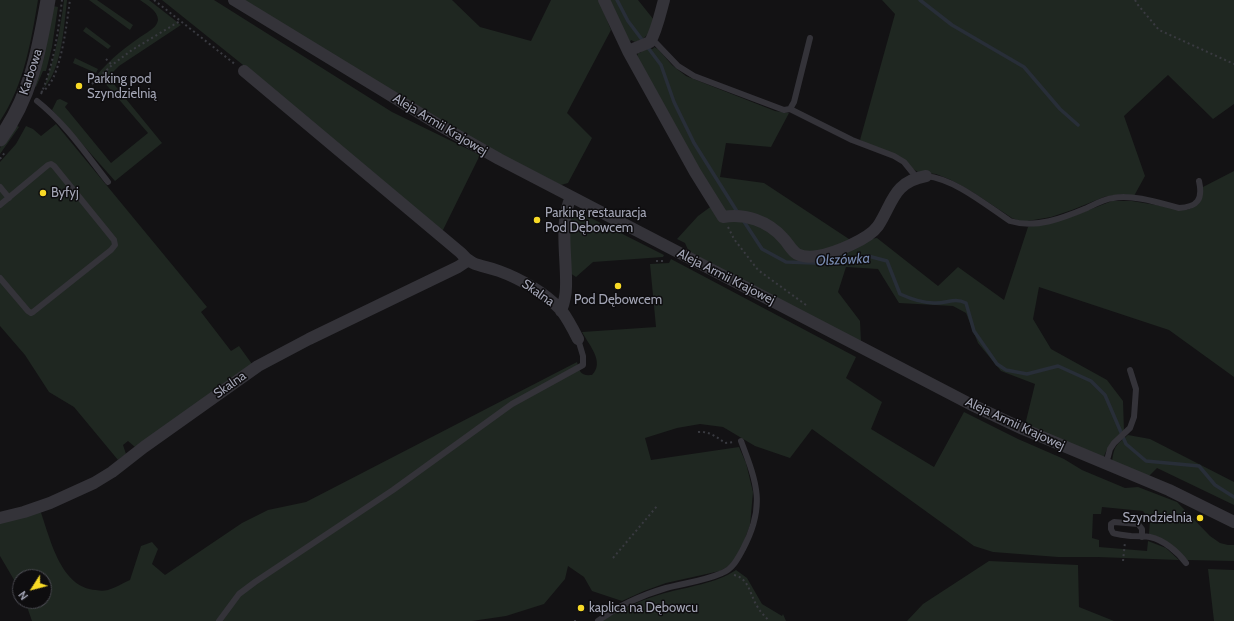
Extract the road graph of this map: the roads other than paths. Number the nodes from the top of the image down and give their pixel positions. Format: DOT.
graph roads {
  1 [pos="48,0"];
  2 [pos="234,0"];
  3 [pos="604,0"];
  4 [pos="664,0"];
  5 [pos="810,38"];
  6 [pos="650,42"];
  7 [pos="632,50"];
  8 [pos="244,71"];
  9 [pos="37,101"];
  10 [pos="790,109"];
  11 [pos="0,139"];
  12 [pos="921,177"];
  13 [pos="1199,181"];
  14 [pos="108,182"];
  15 [pos="0,187"];
  16 [pos="571,197"];
  17 [pos="9,198"];
  18 [pos="0,205"];
  19 [pos="467,261"];
  20 [pos="0,278"];
  21 [pos="561,311"];
  22 [pos="578,339"];
  23 [pos="1130,370"];
  24 [pos="741,441"];
  25 [pos="1106,465"];
  26 [pos="0,518"];
  27 [pos="1234,522"];
  28 [pos="1142,537"];
  29 [pos="1186,563"];
  30 [pos="219,621"];
  31 [pos="598,621"];
  1 -- 11 [label="street, Karbowa"];
  2 -- 16 [label="street, Aleja Armii Krajowej"];
  3 -- 7 [label="street"];
  4 -- 6 [label="street"];
  5 -- 10 [label="lane"];
  6 -- 7 [label="street"];
  6 -- 10 [label="lane"];
  7 -- 12 [label="street"];
  8 -- 19 [label="street, Skalna"];
  9 -- 14 [label="lane"];
  10 -- 12 [label="lane"];
  12 -- 13 [label="lane"];
  15 -- 17 [label="lane"];
  16 -- 21 [label="street"];
  16 -- 25 [label="street, Aleja Armii Krajowej"];
  17 -- 18 [label="lane"];
  17 -- 20 [label="lane"];
  19 -- 21 [label="street, Skalna"];
  19 -- 26 [label="street, Skalna"];
  21 -- 22 [label="street, Skalna"];
  22 -- 30 [label="lane"];
  23 -- 25 [label="lane"];
  24 -- 31 [label="lane"];
  25 -- 27 [label="street, Aleja Armii Krajowej"];
  28 -- 28 [label="lane"];
  28 -- 29 [label="lane"];
}
